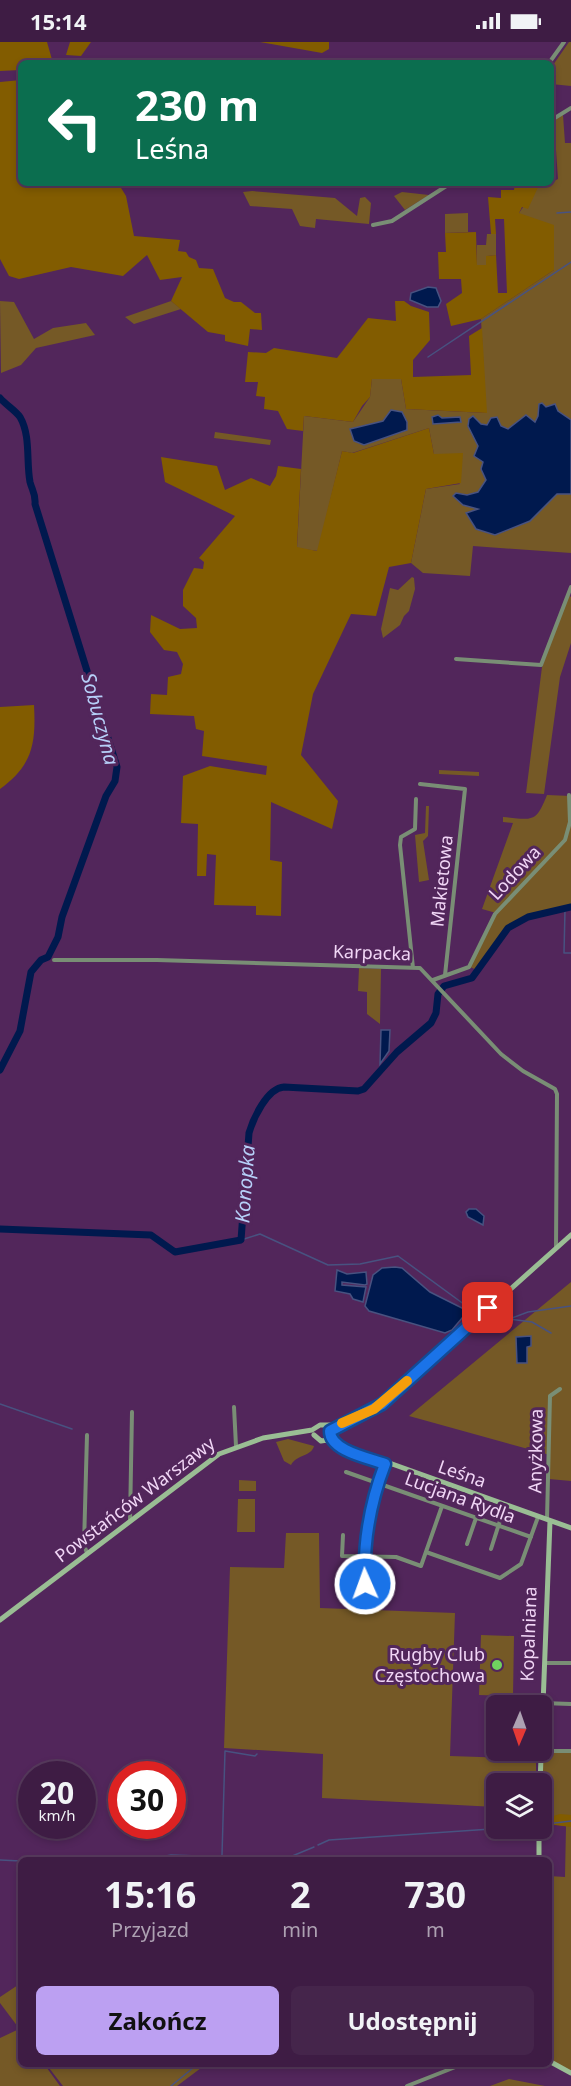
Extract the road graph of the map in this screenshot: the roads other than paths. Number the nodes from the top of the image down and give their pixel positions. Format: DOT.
graph roads {
  1 [pos="564,42"];
  2 [pos="551,60"];
  3 [pos="571,108"];
  4 [pos="554,119"];
  5 [pos="447,186"];
  6 [pos="373,225"];
  7 [pos="571,586"];
  8 [pos="456,659"];
  9 [pos="420,784"];
  10 [pos="570,795"];
  11 [pos="416,799"];
  12 [pos="54,960"];
  13 [pos="413,968"];
  14 [pos="445,975"];
  15 [pos="433,980"];
  16 [pos="571,1235"];
  17 [pos="556,1248"];
  18 [pos="560,1389"];
  19 [pos="234,1407"];
  20 [pos="132,1412"];
  21 [pos="329,1431"];
  22 [pos="315,1432"];
  23 [pos="87,1435"];
  24 [pos="325,1440"];
  25 [pos="236,1446"];
  26 [pos="343,1448"];
  27 [pos="385,1464"];
  28 [pos="346,1472"];
  29 [pos="378,1483"];
  30 [pos="505,1505"];
  31 [pos="442,1506"];
  32 [pos="538,1516"];
  33 [pos="476,1518"];
  34 [pos="549,1520"];
  35 [pos="130,1521"];
  36 [pos="498,1526"];
  37 [pos="571,1528"];
  38 [pos="343,1535"];
  39 [pos="531,1537"];
  40 [pos="467,1544"];
  41 [pos="491,1549"];
  42 [pos="426,1552"];
  43 [pos="87,1553"];
  44 [pos="364,1556"];
  45 [pos="366,1605"];
  46 [pos="0,1620"];
  47 [pos="544,1663"];
  48 [pos="571,1663"];
  49 [pos="542,1695"];
  50 [pos="552,1703"];
  51 [pos="571,1704"];
  52 [pos="552,1750"];
  53 [pos="571,1751"];
  54 [pos="539,1839"];
  55 [pos="539,1857"];
  56 [pos="552,2063"];
  57 [pos="455,2067"];
  58 [pos="571,2073"];
  59 [pos="407,2086"];
  1 -- 2 [label="street"];
  3 -- 4 [label="street"];
  5 -- 6 [label="street"];
  7 -- 8 [label="street"];
  9 -- 14 [label="street, Makietowa"];
  10 -- 14 [label="street, Lodowa"];
  11 -- 13 [label="street"];
  12 -- 13 [label="street, Karpacka"];
  13 -- 15 [label="street, Karpacka"];
  14 -- 15 [label="street, Lodowa"];
  15 -- 17 [label="street, Karpacka"];
  16 -- 17 [label="main road"];
  17 -- 21 [label="main road"];
  18 -- 34 [label="street, Anyżkowa"];
  19 -- 25 [label="street"];
  20 -- 35 [label="street"];
  21 -- 22 [label="main road, Powstańców Warszawy"];
  21 -- 24 [label="main road"];
  21 -- 26 [label="main road, Leśna"];
  22 -- 24 [label="main road, Leśna"];
  22 -- 25 [label="main road, Powstańców Warszawy"];
  23 -- 43 [label="street"];
  24 -- 26 [label="main road, Leśna"];
  25 -- 35 [label="main road, Powstańców Warszawy"];
  26 -- 27 [label="main road, Leśna"];
  27 -- 29 [label="street"];
  27 -- 30 [label="main road, Leśna"];
  28 -- 29 [label="street, Lucjana Rydla"];
  29 -- 31 [label="street, Lucjana Rydla"];
  29 -- 44 [label="street"];
  30 -- 32 [label="main road, Leśna"];
  30 -- 36 [label="street"];
  31 -- 33 [label="street, Lucjana Rydla"];
  31 -- 42 [label="street"];
  32 -- 34 [label="main road, Leśna"];
  32 -- 39 [label="street"];
  33 -- 36 [label="street, Lucjana Rydla"];
  33 -- 40 [label="street"];
  34 -- 37 [label="main road, Leśna"];
  34 -- 47 [label="main road, Kopalniana"];
  35 -- 43 [label="main road, Powstańców Warszawy"];
  36 -- 39 [label="street, Lucjana Rydla"];
  36 -- 41 [label="street"];
  38 -- 44 [label="street"];
  39 -- 42 [label="street"];
  42 -- 44 [label="street"];
  43 -- 46 [label="main road, Powstańców Warszawy"];
  44 -- 45 [label="street"];
  47 -- 48 [label="street"];
  47 -- 49 [label="main road, Kopalniana"];
  50 -- 51 [label="street"];
  52 -- 53 [label="street"];
  54 -- 55 [label="main road"];
  56 -- 58 [label="main road"];
  57 -- 59 [label="street"];
}
